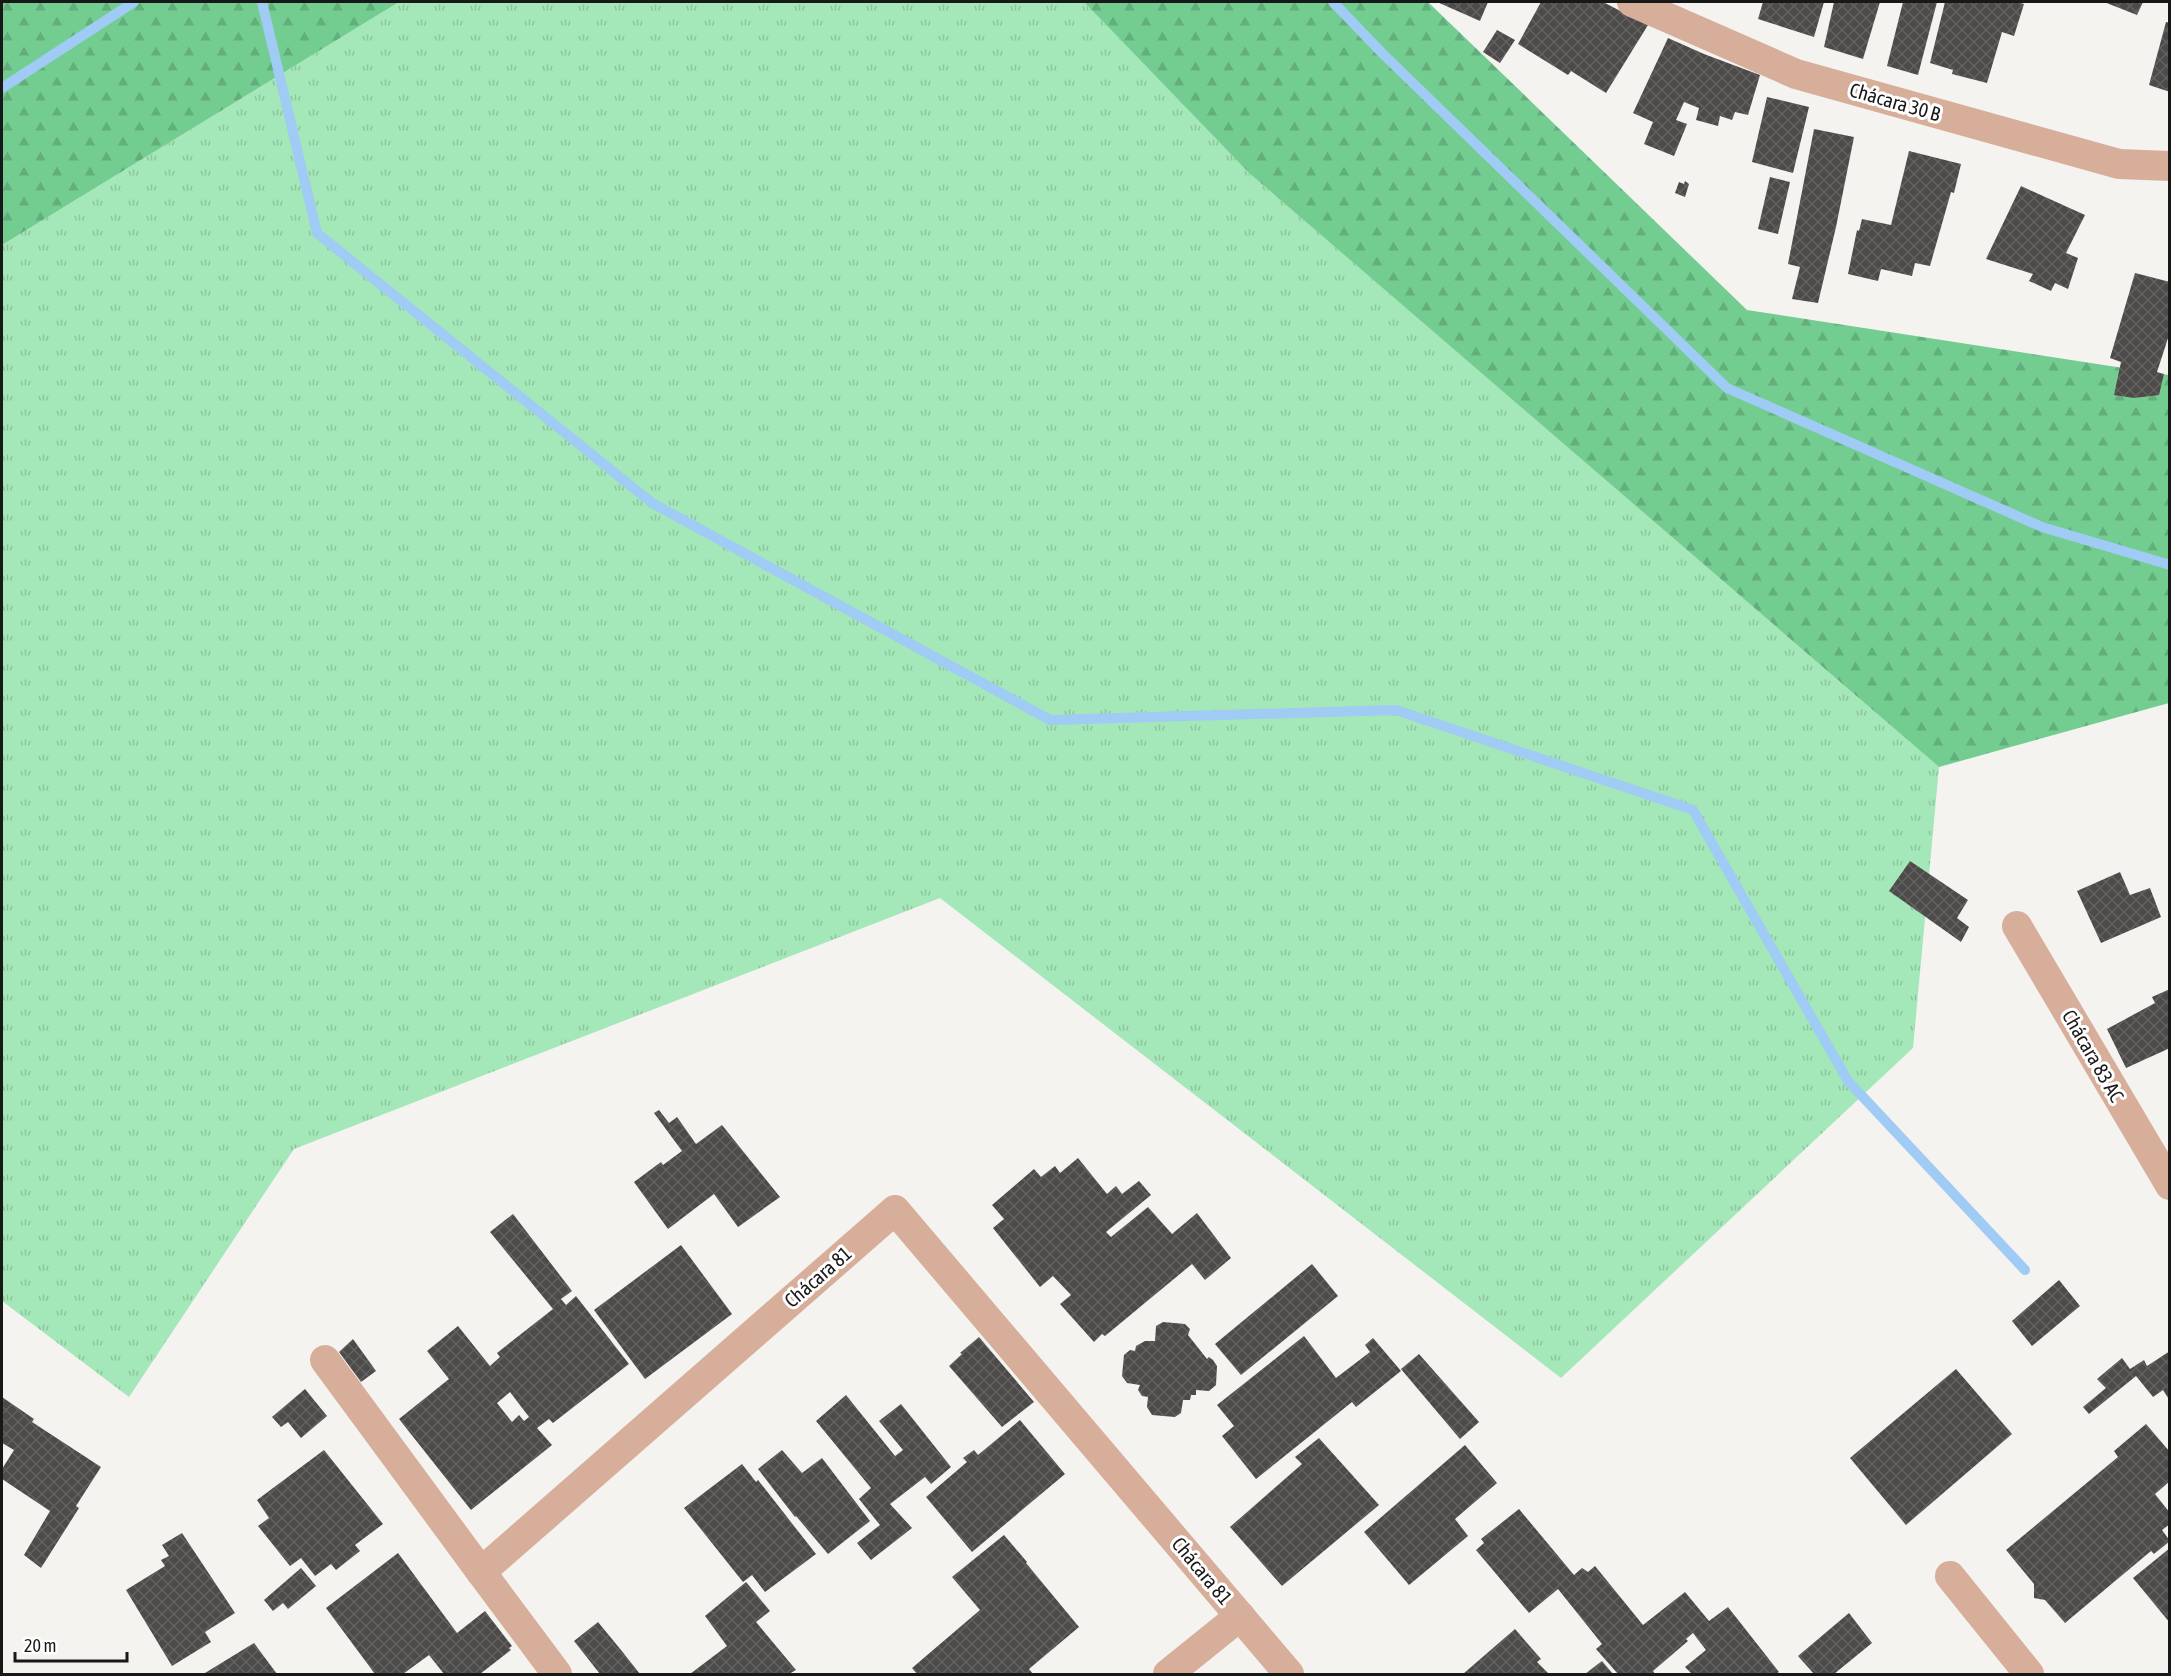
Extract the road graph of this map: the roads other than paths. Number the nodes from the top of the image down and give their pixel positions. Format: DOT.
graph roads {
  1 [pos="1632,2"];
  2 [pos="2169,166"];
  3 [pos="2017,927"];
  4 [pos="2169,1185"];
  5 [pos="325,1360"];
  6 [pos="481,1572"];
  7 [pos="1950,1576"];
  8 [pos="1240,1616"];
  9 [pos="557,1674"];
  10 [pos="1168,1674"];
  11 [pos="1289,1674"];
  12 [pos="2029,1674"];
  1 -- 2 [label="street, Chácara 30 B"];
  3 -- 4 [label="street, Chácara 83 AC"];
  5 -- 6 [label="street"];
  6 -- 8 [label="street, Chácara 81"];
  6 -- 9 [label="street"];
  7 -- 12 [label="street"];
  8 -- 10 [label="street"];
  8 -- 11 [label="street, Chácara 81"];
}
